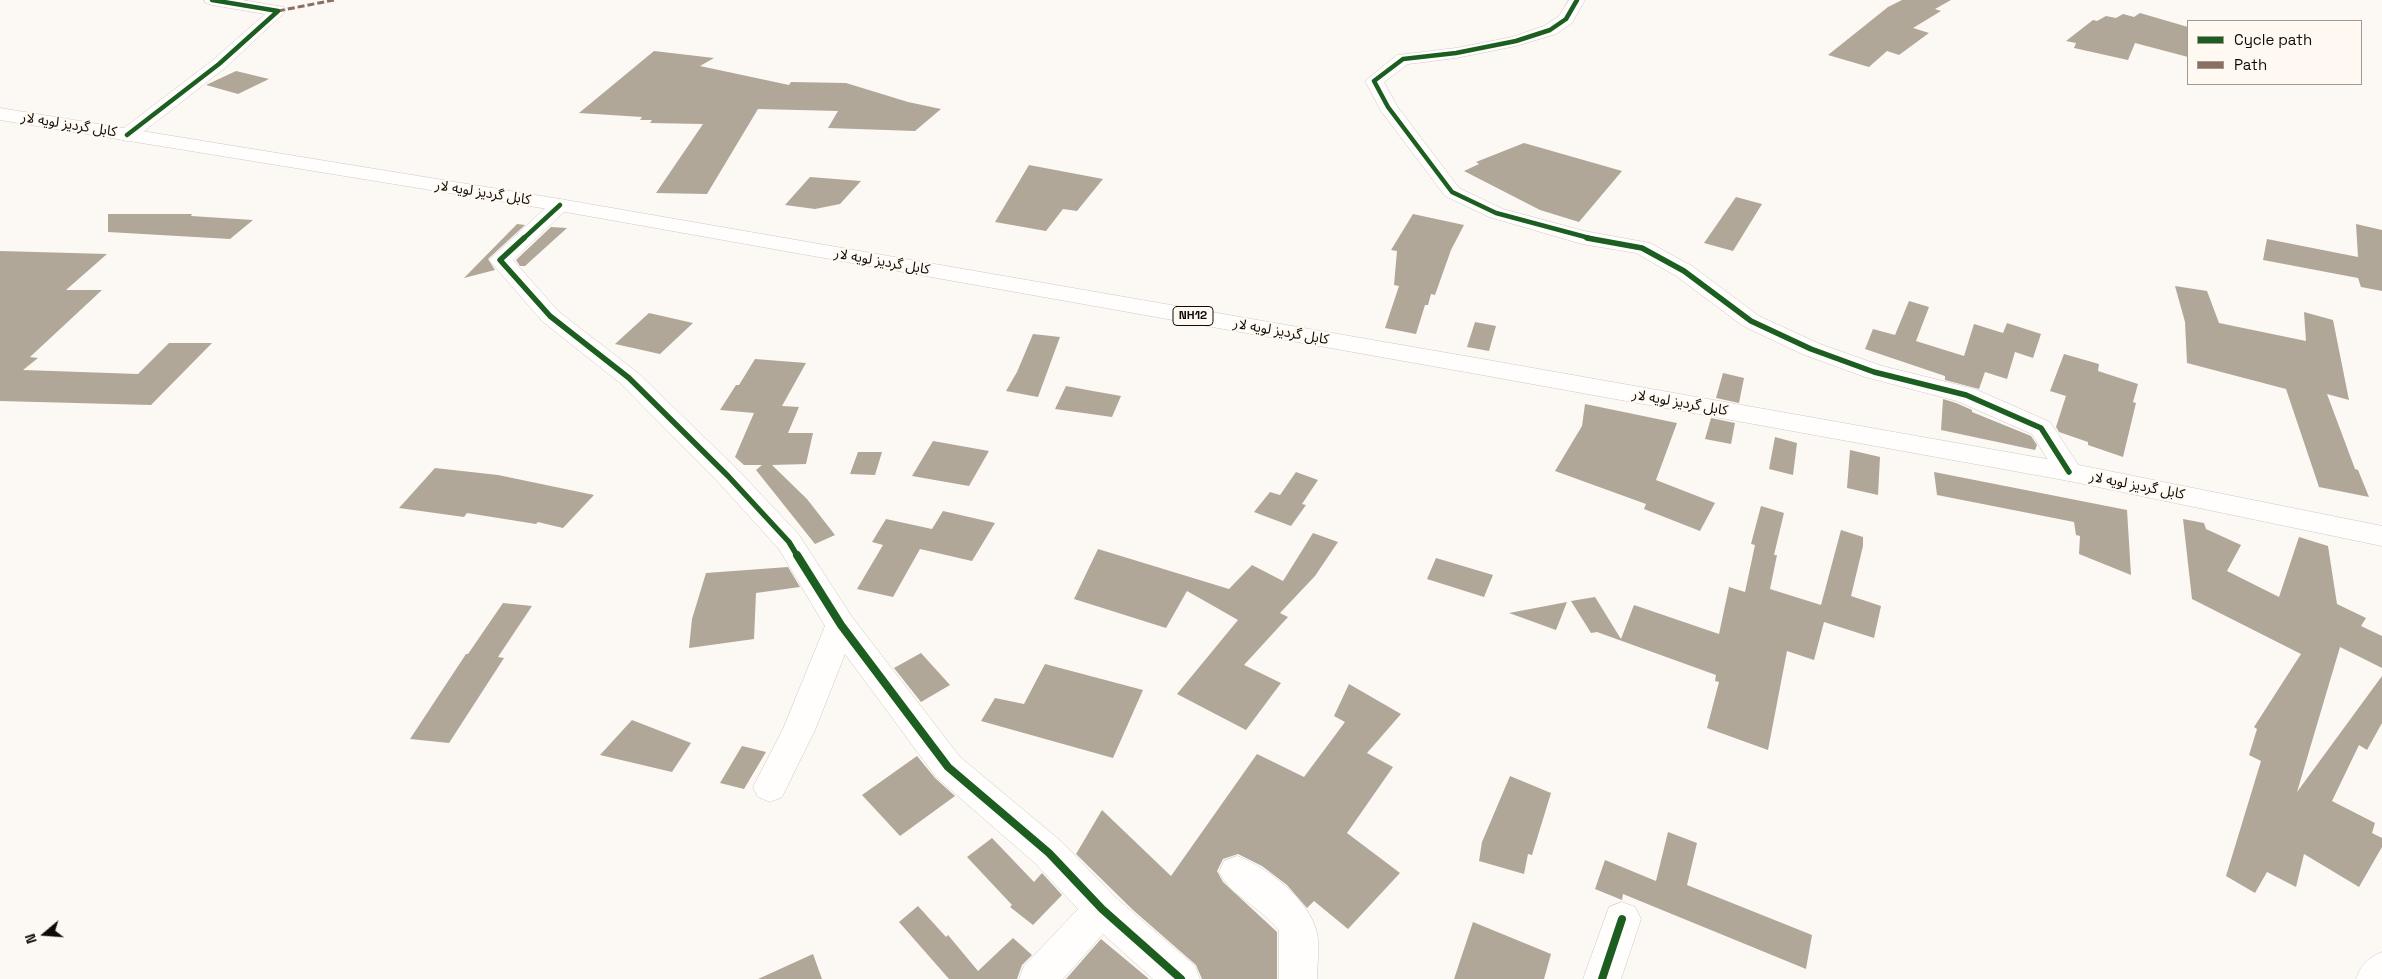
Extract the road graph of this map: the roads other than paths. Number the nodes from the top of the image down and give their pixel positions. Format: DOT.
graph roads {
  1 [pos="212,0"];
  2 [pos="1577,0"];
  3 [pos="0,114"];
  4 [pos="127,135"];
  5 [pos="560,205"];
  6 [pos="2069,472"];
  7 [pos="2382,536"];
  8 [pos="841,625"];
  9 [pos="770,787"];
  10 [pos="1237,872"];
  11 [pos="1102,909"];
  12 [pos="1622,919"];
  13 [pos="2382,970"];
  14 [pos="1038,979"];
  15 [pos="1180,979"];
  16 [pos="1298,979"];
  17 [pos="1602,979"];
  18 [pos="2375,979"];
  1 -- 4 [label="main road"];
  2 -- 6 [label="main road"];
  3 -- 4 [label="main road, کابل گردیز لویه لار / NH12"];
  4 -- 5 [label="main road, کابل گردیز لویه لار / NH12"];
  5 -- 6 [label="main road, کابل گردیز لویه لار / NH12"];
  5 -- 8 [label="main road"];
  6 -- 7 [label="main road, کابل گردیز لویه لار / NH12"];
  8 -- 9 [label="main road"];
  8 -- 11 [label="main road"];
  10 -- 16 [label="main road"];
  11 -- 14 [label="main road"];
  11 -- 15 [label="main road"];
  12 -- 17 [label="main road"];
  13 -- 18 [label="main road"];
}
